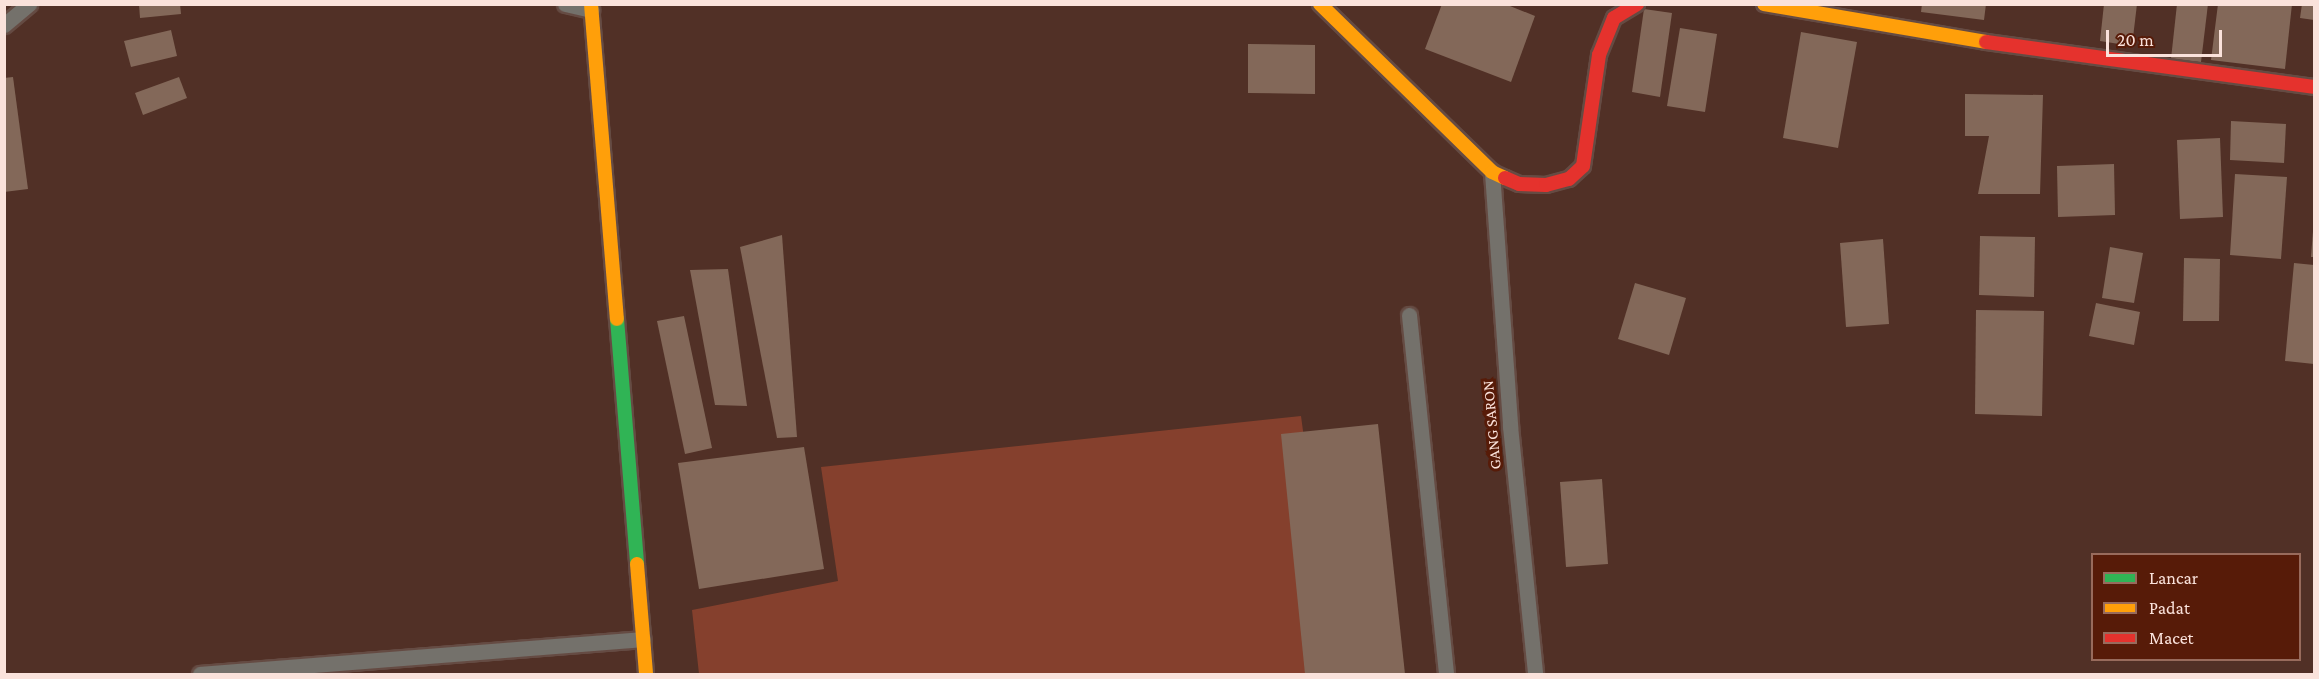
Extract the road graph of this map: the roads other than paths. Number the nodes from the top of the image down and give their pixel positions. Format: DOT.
graph roads {
  1 [pos="29,4"];
  2 [pos="566,4"];
  3 [pos="1320,4"];
  4 [pos="1637,4"];
  5 [pos="1764,4"];
  6 [pos="591,7"];
  7 [pos="4,25"];
  8 [pos="2314,87"];
  9 [pos="1492,172"];
  10 [pos="1409,315"];
  11 [pos="643,639"];
  12 [pos="200,675"];
  13 [pos="646,675"];
  14 [pos="1446,675"];
  15 [pos="1535,675"];
  1 -- 7 [label="lane"];
  2 -- 6 [label="lane"];
  3 -- 9 [label="street"];
  4 -- 9 [label="street"];
  5 -- 8 [label="street"];
  6 -- 11 [label="street"];
  9 -- 15 [label="lane, GANG SARON"];
  10 -- 14 [label="lane"];
  11 -- 12 [label="lane"];
  11 -- 13 [label="street"];
}
